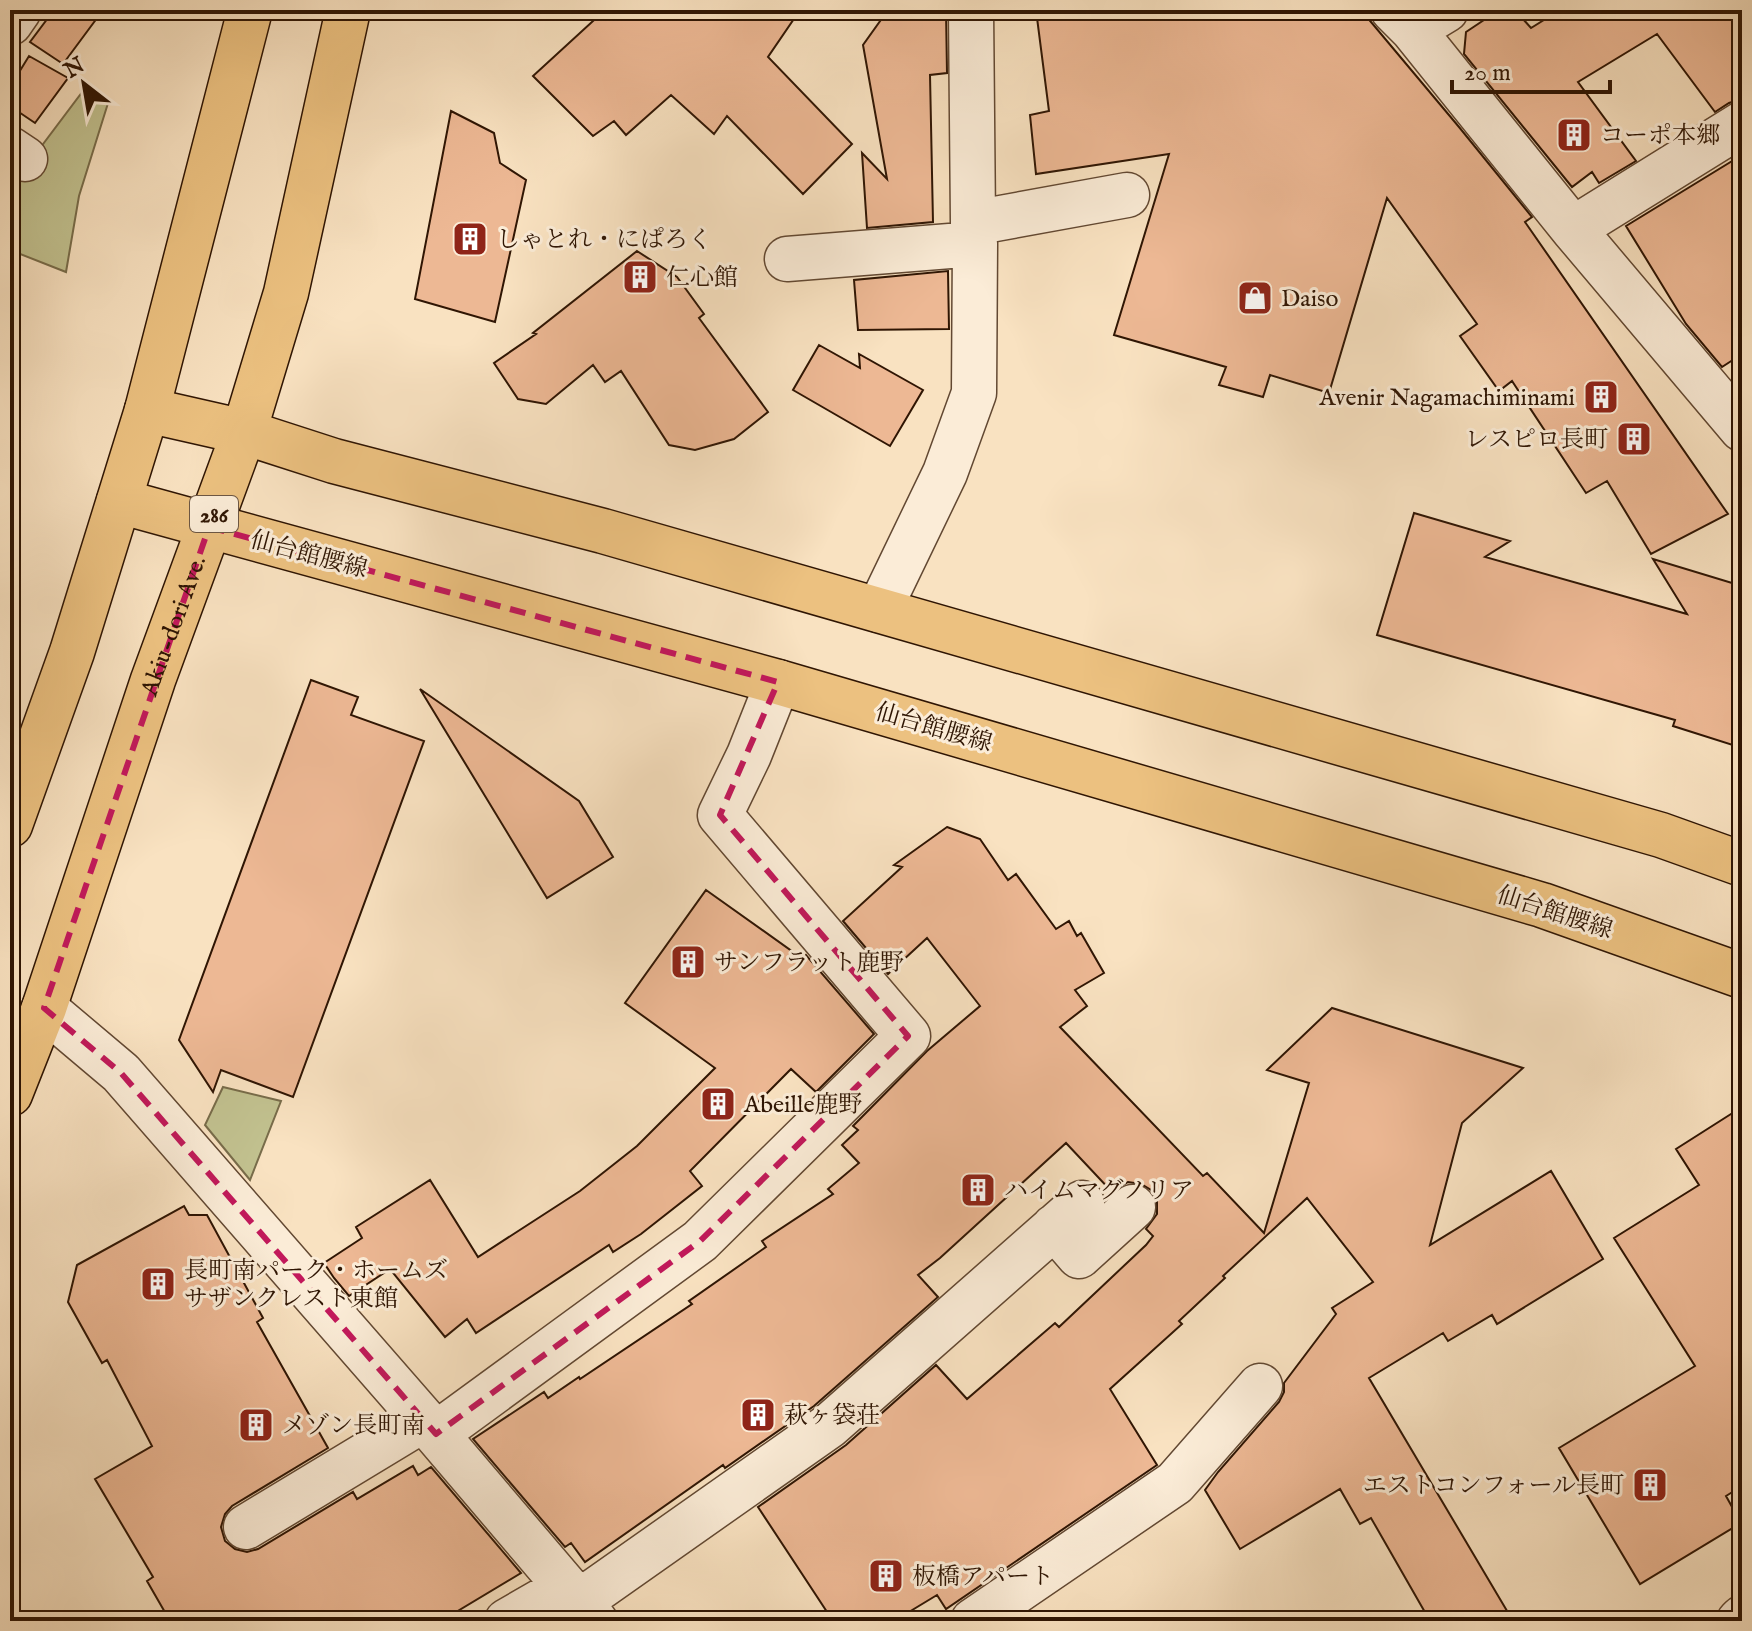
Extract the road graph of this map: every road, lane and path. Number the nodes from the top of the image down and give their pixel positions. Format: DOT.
graph roads {
  1 [pos="19,10"];
  2 [pos="250,10"];
  3 [pos="348,10"];
  4 [pos="971,10"];
  5 [pos="1417,17"];
  6 [pos="10,23"];
  7 [pos="1742,124"];
  8 [pos="1127,195"];
  9 [pos="1573,229"];
  10 [pos="974,233"];
  11 [pos="787,259"];
  12 [pos="147,410"];
  13 [pos="1739,420"];
  14 [pos="244,432"];
  15 [pos="119,501"];
  16 [pos="209,527"];
  17 [pos="879,610"];
  18 [pos="778,682"];
  19 [pos="10,825"];
  20 [pos="1742,864"];
  21 [pos="1742,976"];
  22 [pos="44,1008"];
  23 [pos="10,1094"];
  24 [pos="1133,1207"];
  25 [pos="1260,1386"];
  26 [pos="429,1427"];
  27 [pos="246,1527"];
  28 [pos="580,1603"];
  29 [pos="507,1621"];
  30 [pos="973,1621"];
  1 -- 6 [label="street"];
  2 -- 12 [label="main road"];
  3 -- 14 [label="main road, Akiu-dori Ave. / 286"];
  4 -- 10 [label="street"];
  5 -- 9 [label="street"];
  7 -- 9 [label="street"];
  8 -- 10 [label="street"];
  9 -- 13 [label="street"];
  10 -- 11 [label="street"];
  10 -- 17 [label="street"];
  12 -- 14 [label="main road"];
  12 -- 15 [label="main road"];
  14 -- 16 [label="main road, Akiu-dori Ave. / 286"];
  14 -- 17 [label="main road"];
  15 -- 16 [label="main road, 仙台館腰線"];
  15 -- 19 [label="main road"];
  16 -- 18 [label="main road, 仙台館腰線"];
  16 -- 22 [label="main road, Akiu-dori Ave. / 286"];
  17 -- 20 [label="main road"];
  18 -- 21 [label="main road, 仙台館腰線"];
  18 -- 26 [label="street"];
  22 -- 23 [label="main road, Akiu-dori Ave. / 286"];
  22 -- 26 [label="street"];
  24 -- 28 [label="street"];
  25 -- 30 [label="street"];
  26 -- 27 [label="street"];
  26 -- 28 [label="street"];
  28 -- 29 [label="street"];
}
